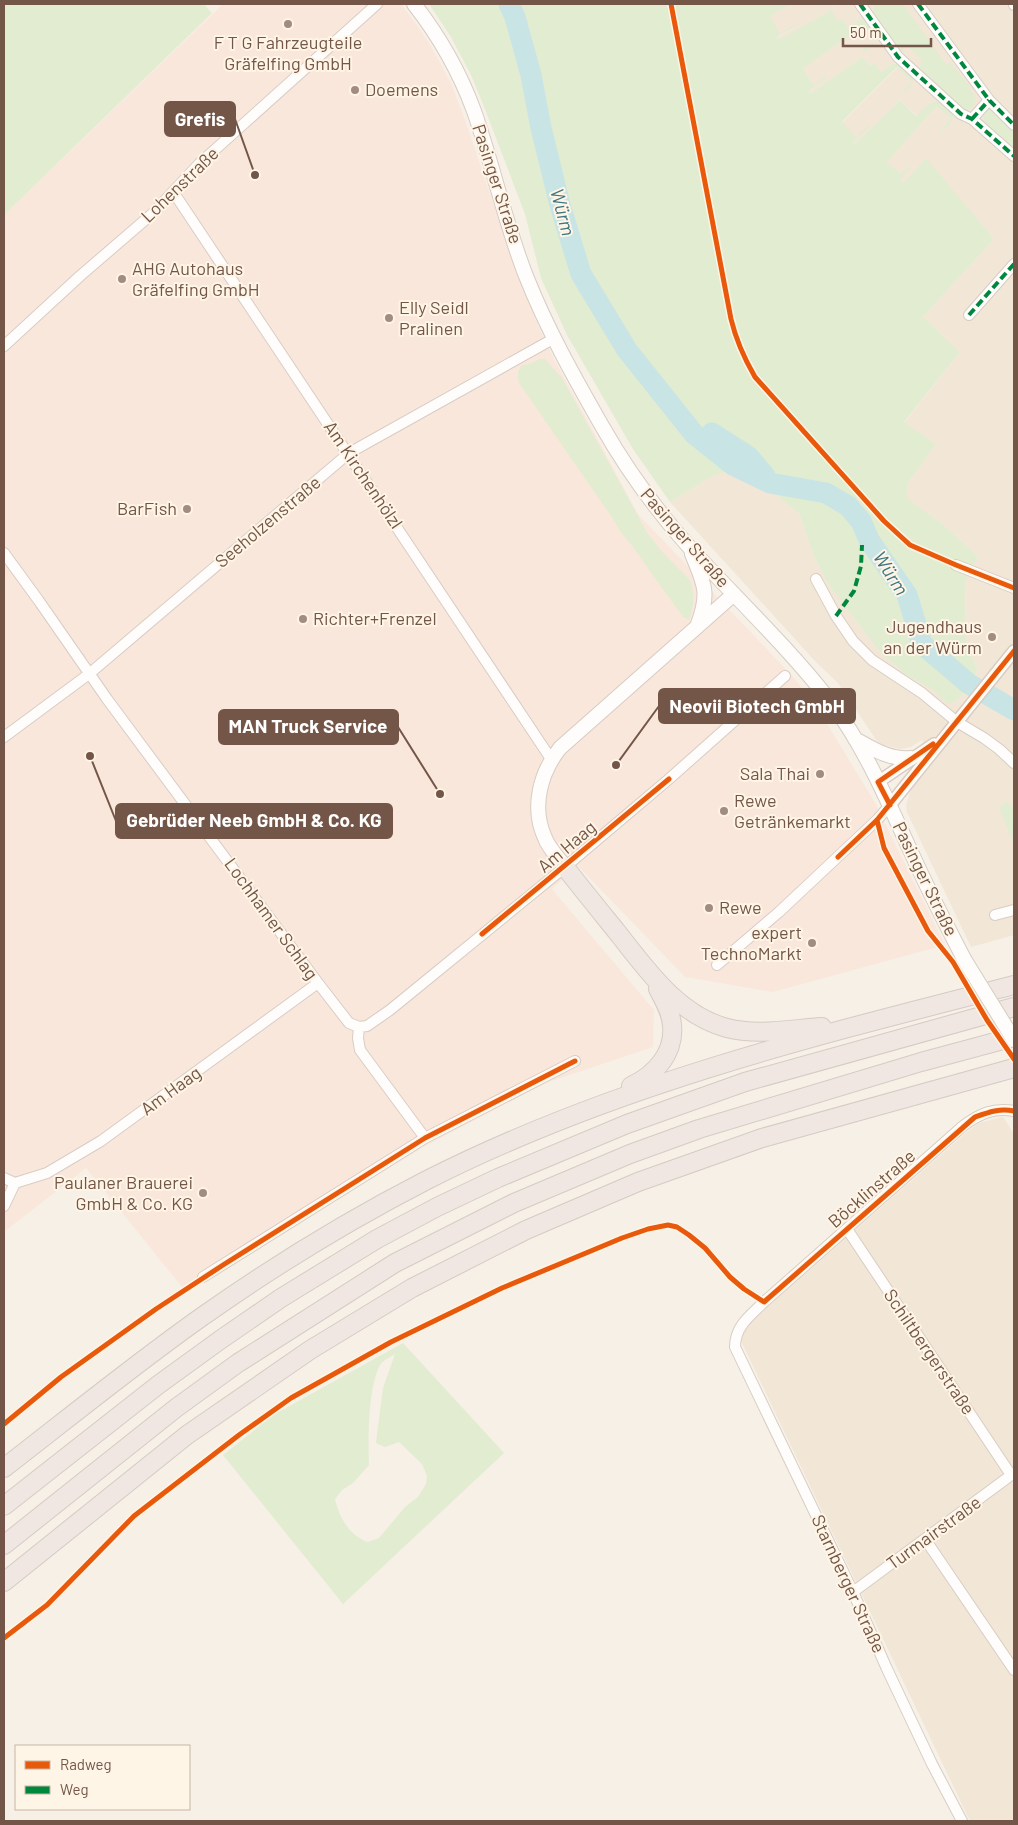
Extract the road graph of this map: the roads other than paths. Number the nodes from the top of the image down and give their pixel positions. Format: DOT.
graph roads {
  1 [pos="377,4"];
  2 [pos="414,4"];
  3 [pos="860,4"];
  4 [pos="918,4"];
  5 [pos="989,100"];
  6 [pos="972,119"];
  7 [pos="1014,125"];
  8 [pos="1014,156"];
  9 [pos="174,193"];
  10 [pos="1014,264"];
  11 [pos="969,315"];
  12 [pos="553,339"];
  13 [pos="4,346"];
  14 [pos="349,453"];
  15 [pos="689,546"];
  16 [pos="4,553"];
  17 [pos="956,565"];
  18 [pos="816,578"];
  19 [pos="1014,588"];
  20 [pos="734,594"];
  21 [pos="697,626"];
  22 [pos="1014,651"];
  23 [pos="89,674"];
  24 [pos="785,676"];
  25 [pos="957,722"];
  26 [pos="4,737"];
  27 [pos="944,737"];
  28 [pos="854,739"];
  29 [pos="551,758"];
  30 [pos="911,758"];
  31 [pos="1014,763"];
  32 [pos="878,782"];
  33 [pos="890,805"];
  34 [pos="565,867"];
  35 [pos="1014,910"];
  36 [pos="995,915"];
  37 [pos="717,965"];
  38 [pos="649,973"];
  39 [pos="318,983"];
  40 [pos="1014,985"];
  41 [pos="1014,1007"];
  42 [pos="856,1025"];
  43 [pos="359,1028"];
  44 [pos="1014,1038"];
  45 [pos="575,1060"];
  46 [pos="1014,1068"];
  47 [pos="589,1108"];
  48 [pos="1009,1110"];
  49 [pos="425,1138"];
  50 [pos="4,1178"];
  51 [pos="15,1183"];
  52 [pos="4,1206"];
  53 [pos="847,1229"];
  54 [pos="203,1277"];
  55 [pos="735,1347"];
  56 [pos="4,1468"];
  57 [pos="1013,1474"];
  58 [pos="4,1506"];
  59 [pos="925,1539"];
  60 [pos="4,1545"];
  61 [pos="4,1582"];
  62 [pos="854,1592"];
  63 [pos="1014,1670"];
  64 [pos="962,1821"];
  1 -- 9 [label="street, Lohenstraße"];
  2 -- 12 [label="main road, Pasinger Straße"];
  3 -- 6 [label="street"];
  4 -- 5 [label="street"];
  5 -- 6 [label="street"];
  5 -- 7 [label="street"];
  6 -- 8 [label="street"];
  9 -- 13 [label="street, Lohenstraße"];
  9 -- 14 [label="street, Am Kirchenhölzl"];
  10 -- 11 [label="street"];
  12 -- 14 [label="street, Seeholzenstraße"];
  12 -- 15 [label="main road, Pasinger Straße"];
  14 -- 23 [label="street, Seeholzenstraße"];
  14 -- 29 [label="street, Am Kirchenhölzl"];
  15 -- 20 [label="main road, Pasinger Straße"];
  15 -- 21 [label="main road"];
  16 -- 23 [label="street, Lochhamer Schlag"];
  17 -- 19 [label="street"];
  18 -- 25 [label="street"];
  20 -- 21 [label="main road"];
  20 -- 28 [label="main road, Pasinger Straße"];
  21 -- 29 [label="main road"];
  22 -- 25 [label="street"];
  23 -- 26 [label="street, Seeholzenstraße"];
  23 -- 39 [label="street, Lochhamer Schlag"];
  24 -- 34 [label="street, Am Haag"];
  25 -- 27 [label="street"];
  25 -- 31 [label="street"];
  27 -- 30 [label="street"];
  27 -- 33 [label="street"];
  28 -- 30 [label="main road"];
  28 -- 32 [label="main road, Pasinger Straße"];
  29 -- 34 [label="main road"];
  30 -- 32 [label="street"];
  32 -- 33 [label="main road, Pasinger Straße"];
  33 -- 37 [label="street"];
  33 -- 44 [label="main road, Pasinger Straße, bridge"];
  34 -- 38 [label="highway"];
  34 -- 43 [label="street, Am Haag"];
  35 -- 36 [label="street"];
  38 -- 42 [label="highway"];
  38 -- 47 [label="highway"];
  39 -- 43 [label="street, Lochhamer Schlag"];
  39 -- 51 [label="street, Am Haag"];
  40 -- 42 [label="highway"];
  41 -- 58 [label="highway"];
  42 -- 47 [label="highway"];
  43 -- 49 [label="street"];
  44 -- 60 [label="highway"];
  45 -- 49 [label="street"];
  46 -- 61 [label="highway"];
  47 -- 56 [label="highway"];
  48 -- 53 [label="street, Böcklinstraße"];
  49 -- 54 [label="street"];
  50 -- 51 [label="street"];
  51 -- 52 [label="street"];
  53 -- 55 [label="street, Böcklinstraße"];
  53 -- 57 [label="street, Schiltbergerstraße"];
  55 -- 62 [label="street, Starnberger Straße"];
  57 -- 59 [label="street, Turmairstraße"];
  59 -- 62 [label="street, Turmairstraße"];
  59 -- 63 [label="street"];
  62 -- 64 [label="street, Starnberger Straße"];
}
